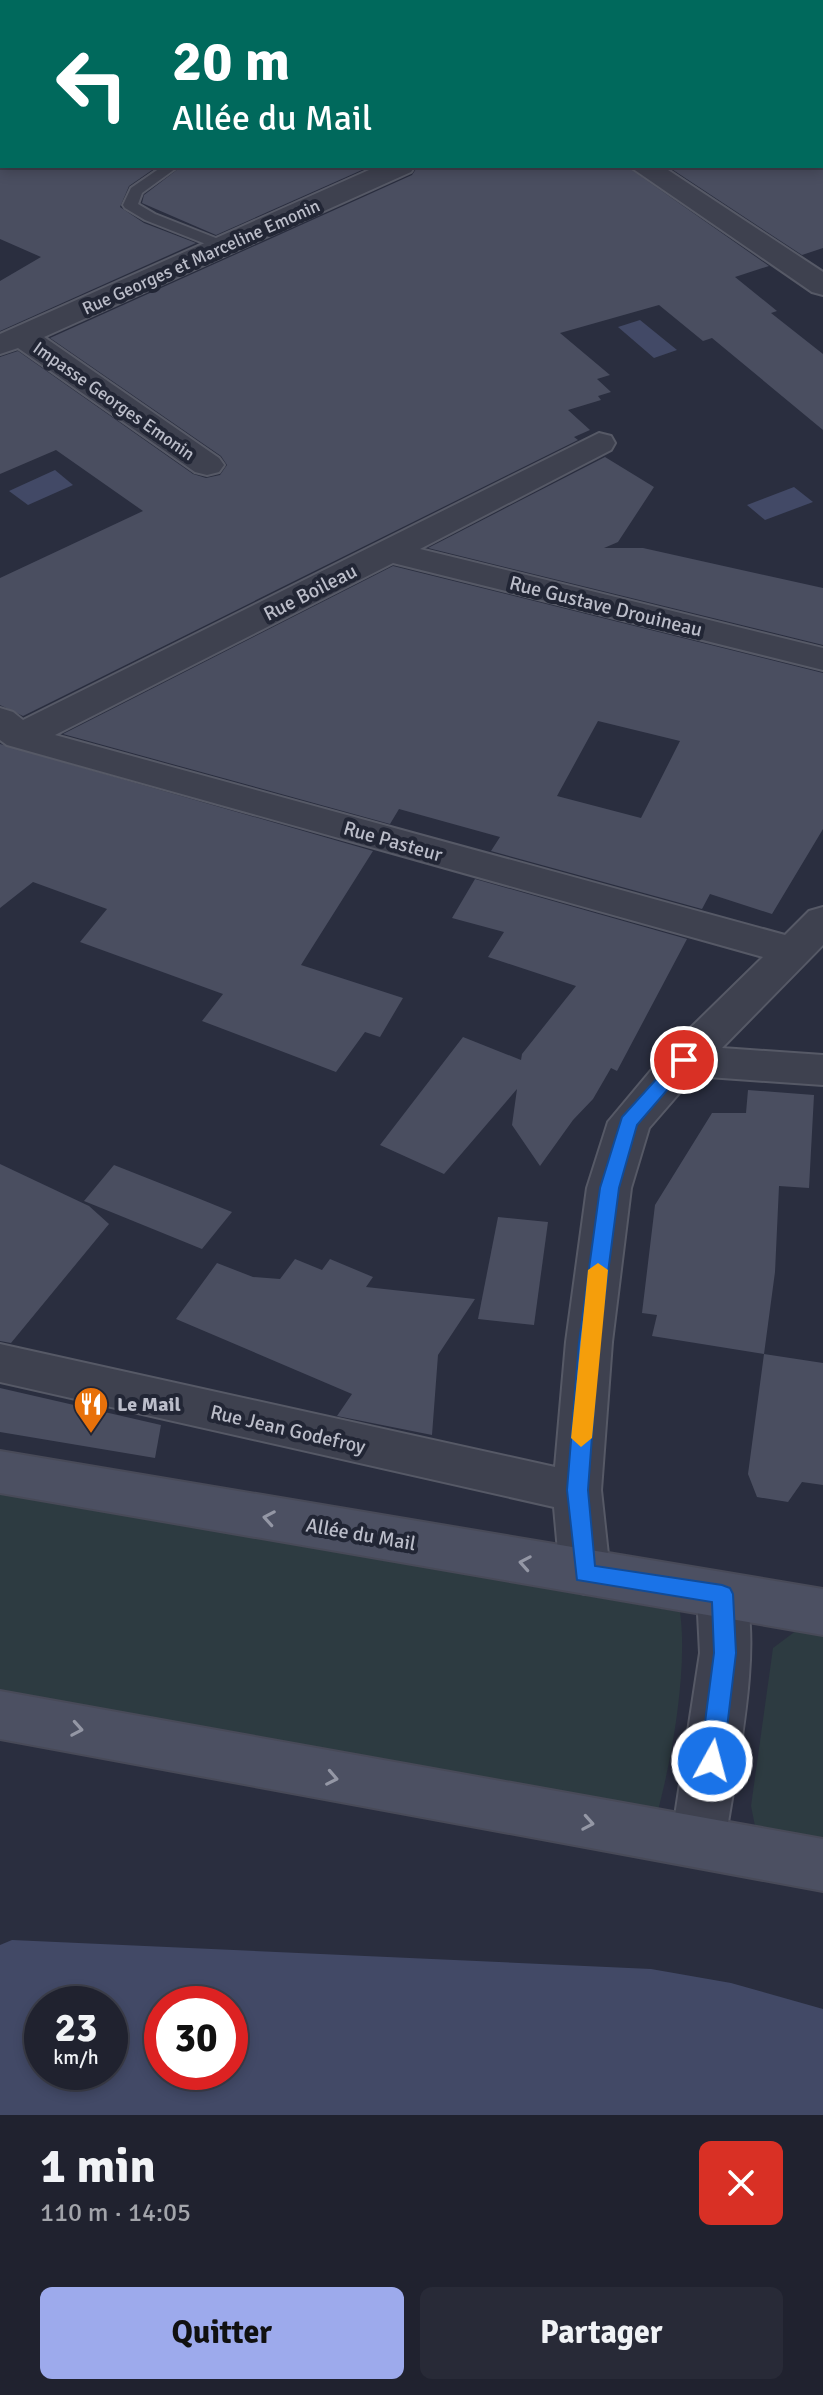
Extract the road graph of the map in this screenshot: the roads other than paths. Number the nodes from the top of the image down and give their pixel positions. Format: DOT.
graph roads {
  1 [pos="169,168"];
  2 [pos="397,168"];
  3 [pos="649,168"];
  4 [pos="226,247"];
  5 [pos="823,286"];
  6 [pos="10,341"];
  7 [pos="599,443"];
  8 [pos="207,465"];
  9 [pos="389,552"];
  10 [pos="823,659"];
  11 [pos="10,728"];
  12 [pos="823,921"];
  13 [pos="792,951"];
  14 [pos="684,1060"];
  15 [pos="823,1070"];
  16 [pos="0,1363"];
  17 [pos="0,1472"];
  18 [pos="577,1490"];
  19 [pos="585,1573"];
  20 [pos="722,1594"];
  21 [pos="823,1612"];
  22 [pos="0,1715"];
  23 [pos="698,1842"];
  24 [pos="823,1865"];
  1 -- 4 [label="lane"];
  2 -- 4 [label="street, Rue Georges et Marceline Emonin"];
  3 -- 5 [label="street"];
  4 -- 6 [label="street, Rue Georges et Marceline Emonin"];
  6 -- 8 [label="street, Impasse Georges Emonin"];
  7 -- 9 [label="street, Rue Boileau"];
  9 -- 10 [label="street, Rue Gustave Drouineau"];
  9 -- 11 [label="street, Rue Boileau"];
  11 -- 13 [label="street, Rue Pasteur"];
  12 -- 13 [label="street"];
  13 -- 14 [label="street"];
  14 -- 15 [label="street"];
  14 -- 18 [label="street"];
  16 -- 18 [label="street, Rue Jean Godefroy"];
  19 -- 17 [label="street, Allée du Mail, one-way"];
  18 -- 19 [label="street"];
  19 -- 20 [label="street, Allée du Mail"];
  20 -- 21 [label="street, Allée du Mail"];
  20 -- 23 [label="street"];
  22 -- 23 [label="street, one-way"];
  23 -- 24 [label="street"];
}
